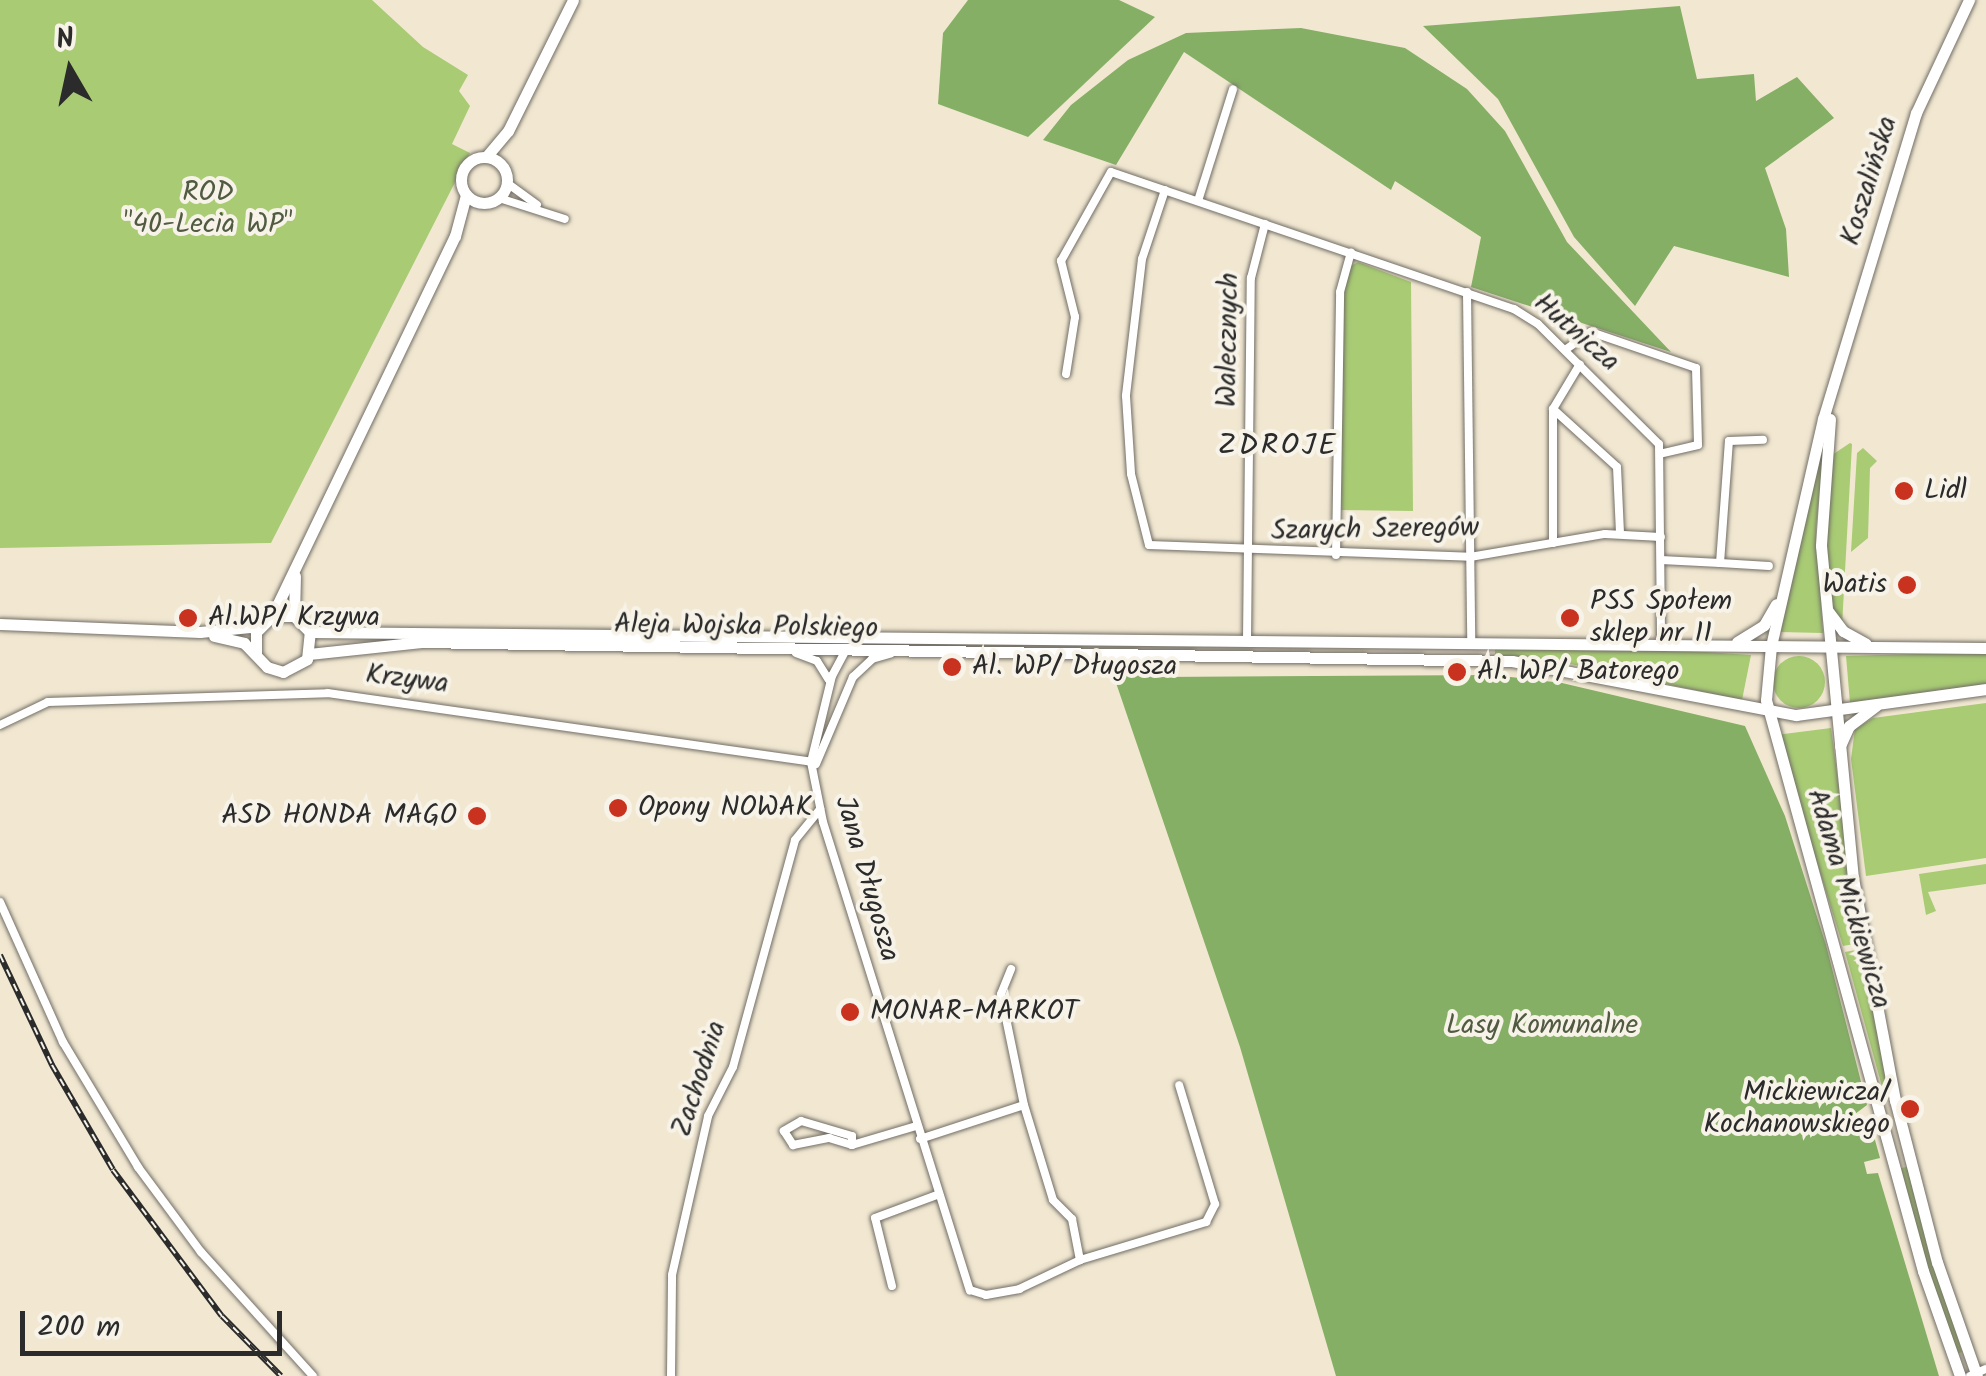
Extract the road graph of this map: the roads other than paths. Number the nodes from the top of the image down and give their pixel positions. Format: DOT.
graph roads {
  1 [pos="572,0"];
  2 [pos="1970,0"];
  3 [pos="1233,89"];
  4 [pos="508,131"];
  5 [pos="486,157"];
  6 [pos="501,164"];
  7 [pos="507,183"];
  8 [pos="1164,190"];
  9 [pos="466,195"];
  10 [pos="499,198"];
  11 [pos="1198,201"];
  12 [pos="483,204"];
  13 [pos="545,210"];
  14 [pos="565,219"];
  15 [pos="1265,224"];
  16 [pos="456,236"];
  17 [pos="1352,252"];
  18 [pos="1467,292"];
  19 [pos="1565,350"];
  20 [pos="1580,364"];
  21 [pos="1066,374"];
  22 [pos="1836,383"];
  23 [pos="1554,408"];
  24 [pos="1763,440"];
  25 [pos="1662,453"];
  26 [pos="1620,534"];
  27 [pos="1661,537"];
  28 [pos="1553,543"];
  29 [pos="1249,553"];
  30 [pos="1336,556"];
  31 [pos="1470,557"];
  32 [pos="1661,560"];
  33 [pos="1720,562"];
  34 [pos="296,564"];
  35 [pos="1770,566"];
  36 [pos="1783,591"];
  37 [pos="1826,608"];
  38 [pos="272,616"];
  39 [pos="294,616"];
  40 [pos="0,624"];
  41 [pos="260,626"];
  42 [pos="200,632"];
  43 [pos="310,632"];
  44 [pos="705,633"];
  45 [pos="844,635"];
  46 [pos="1184,639"];
  47 [pos="1247,640"];
  48 [pos="1471,642"];
  49 [pos="1661,644"];
  50 [pos="1728,645"];
  51 [pos="1771,646"];
  52 [pos="1829,646"];
  53 [pos="1880,647"];
  54 [pos="1986,648"];
  55 [pos="704,652"];
  56 [pos="796,653"];
  57 [pos="256,654"];
  58 [pos="310,654"];
  59 [pos="844,654"];
  60 [pos="890,654"];
  61 [pos="1184,657"];
  62 [pos="853,677"];
  63 [pos="830,682"];
  64 [pos="1986,689"];
  65 [pos="1881,703"];
  66 [pos="1766,710"];
  67 [pos="1834,710"];
  68 [pos="0,725"];
  69 [pos="1838,755"];
  70 [pos="813,763"];
  71 [pos="820,809"];
  72 [pos="0,902"];
  73 [pos="1011,969"];
  74 [pos="1179,1085"];
  75 [pos="1895,1100"];
  76 [pos="1879,1103"];
  77 [pos="1024,1105"];
  78 [pos="916,1126"];
  79 [pos="920,1139"];
  80 [pos="852,1145"];
  81 [pos="937,1195"];
  82 [pos="1080,1260"];
  83 [pos="971,1266"];
  84 [pos="959,1268"];
  85 [pos="892,1286"];
  86 [pos="1977,1374"];
  87 [pos="313,1376"];
  88 [pos="671,1376"];
  89 [pos="1960,1376"];
  1 -- 4 [label="main road"];
  2 -- 22 [label="main road, Koszalińska"];
  3 -- 11 [label="street"];
  4 -- 5 [label="main road"];
  4 -- 6 [label="main road"];
  5 -- 6 [label="main road"];
  5 -- 9 [label="main road"];
  6 -- 7 [label="main road"];
  7 -- 10 [label="main road"];
  7 -- 13 [label="street"];
  8 -- 11 [label="street, Hutnicza"];
  8 -- 21 [label="street, Hutnicza"];
  8 -- 29 [label="street, Szarych Szeregów"];
  9 -- 12 [label="main road"];
  9 -- 16 [label="main road"];
  10 -- 12 [label="main road"];
  10 -- 13 [label="street"];
  11 -- 15 [label="street, Hutnicza"];
  12 -- 16 [label="main road"];
  13 -- 14 [label="street"];
  15 -- 17 [label="street, Hutnicza"];
  15 -- 29 [label="street, Walecznych"];
  16 -- 34 [label="main road"];
  17 -- 18 [label="street, Hutnicza"];
  17 -- 30 [label="street"];
  18 -- 19 [label="street, Hutnicza"];
  18 -- 31 [label="street"];
  19 -- 20 [label="street, Hutnicza"];
  19 -- 25 [label="street"];
  20 -- 23 [label="street"];
  20 -- 25 [label="street, Hutnicza"];
  22 -- 36 [label="main road, Koszalińska"];
  22 -- 37 [label="main road, Koszalińska"];
  23 -- 26 [label="street"];
  23 -- 28 [label="street"];
  24 -- 33 [label="street"];
  25 -- 27 [label="street"];
  26 -- 27 [label="street, Szarych Szeregów"];
  26 -- 28 [label="street, Szarych Szeregów"];
  27 -- 32 [label="street"];
  28 -- 31 [label="street, Szarych Szeregów"];
  29 -- 30 [label="street, Szarych Szeregów"];
  29 -- 47 [label="street, Walecznych"];
  30 -- 31 [label="street, Szarych Szeregów"];
  31 -- 48 [label="street"];
  32 -- 33 [label="street"];
  32 -- 49 [label="street"];
  33 -- 35 [label="street"];
  34 -- 38 [label="main road"];
  34 -- 39 [label="main road"];
  36 -- 50 [label="main road"];
  36 -- 51 [label="main road, Koszalińska"];
  37 -- 52 [label="main road, Koszalińska"];
  37 -- 53 [label="main road"];
  38 -- 39 [label="main road"];
  38 -- 41 [label="main road"];
  39 -- 43 [label="main road"];
  40 -- 42 [label="main road"];
  41 -- 42 [label="main road"];
  41 -- 57 [label="main road"];
  42 -- 57 [label="main road"];
  43 -- 44 [label="main road, Aleja Wojska Polskiego"];
  43 -- 58 [label="main road"];
  44 -- 45 [label="main road, Aleja Wojska Polskiego"];
  44 -- 55 [label="main road"];
  45 -- 46 [label="main road, Aleja Wojska Polskiego"];
  45 -- 59 [label="street"];
  46 -- 47 [label="main road, Aleja Wojska Polskiego"];
  46 -- 61 [label="main road"];
  47 -- 48 [label="main road, Aleja Wojska Polskiego"];
  48 -- 49 [label="main road, Aleja Wojska Polskiego"];
  49 -- 50 [label="main road, Aleja Wojska Polskiego"];
  50 -- 51 [label="main road, Aleja Wojska Polskiego"];
  51 -- 52 [label="main road, Aleja Wojska Polskiego"];
  51 -- 66 [label="main road, Koszalińska"];
  52 -- 53 [label="main road"];
  52 -- 67 [label="main road, Adama Mickiewicza"];
  53 -- 54 [label="main road"];
  55 -- 56 [label="main road, Aleja Wojska Polskiego"];
  55 -- 58 [label="main road, Aleja Wojska Polskiego"];
  56 -- 59 [label="main road, Aleja Wojska Polskiego"];
  56 -- 63 [label="street"];
  57 -- 58 [label="main road"];
  59 -- 60 [label="main road, Aleja Wojska Polskiego"];
  59 -- 62 [label="street"];
  59 -- 63 [label="street"];
  60 -- 61 [label="main road, Aleja Wojska Polskiego"];
  60 -- 62 [label="street"];
  61 -- 66 [label="main road, Aleja Wojska Polskiego"];
  62 -- 70 [label="street"];
  63 -- 70 [label="street"];
  64 -- 65 [label="main road"];
  65 -- 67 [label="main road"];
  65 -- 69 [label="main road"];
  66 -- 67 [label="main road, Aleja Wojska Polskiego"];
  66 -- 76 [label="main road, Adama Mickiewicza"];
  67 -- 69 [label="main road, Adama Mickiewicza"];
  68 -- 70 [label="street, Krzywa"];
  69 -- 75 [label="main road, Adama Mickiewicza"];
  70 -- 71 [label="street, Jana Długosza"];
  71 -- 78 [label="street, Jana Długosza"];
  71 -- 88 [label="street, Zachodnia"];
  72 -- 87 [label="street"];
  73 -- 77 [label="street"];
  74 -- 82 [label="street"];
  75 -- 76 [label="main road"];
  75 -- 86 [label="main road, Adama Mickiewicza"];
  76 -- 89 [label="main road, Adama Mickiewicza"];
  77 -- 79 [label="street"];
  77 -- 82 [label="street"];
  78 -- 79 [label="street, Jana Długosza"];
  78 -- 80 [label="street"];
  79 -- 81 [label="street, Jana Długosza"];
  80 -- 80 [label="street"];
  81 -- 84 [label="street, Jana Długosza"];
  81 -- 85 [label="street"];
  82 -- 84 [label="street"];
  83 -- 84 [label="street"];
}
